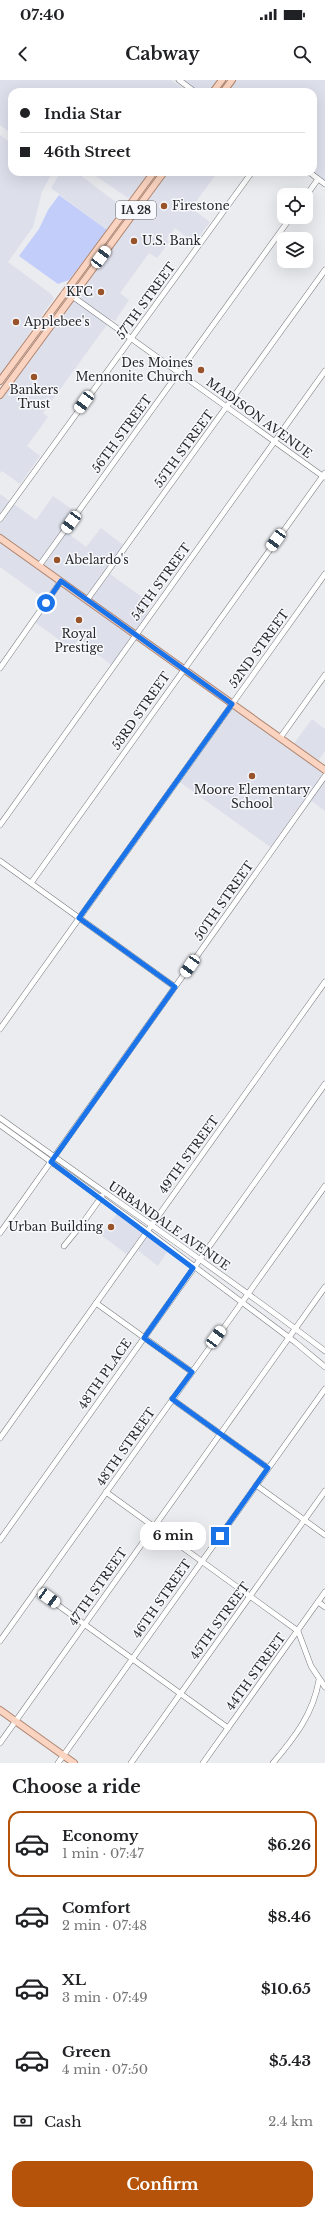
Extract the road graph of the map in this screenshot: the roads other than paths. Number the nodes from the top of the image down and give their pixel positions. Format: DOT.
graph roads {
  1 [pos="179,80"];
  2 [pos="190,88"];
  3 [pos="151,176"];
  4 [pos="161,176"];
  5 [pos="249,176"];
  6 [pos="314,176"];
  7 [pos="318,179"];
  8 [pos="325,184"];
  9 [pos="312,188"];
  10 [pos="286,224"];
  11 [pos="325,270"];
  12 [pos="64,293"];
  13 [pos="72,296"];
  14 [pos="131,338"];
  15 [pos="325,372"];
  16 [pos="178,373"];
  17 [pos="0,381"];
  18 [pos="0,395"];
  19 [pos="226,407"];
  20 [pos="274,442"];
  21 [pos="324,476"];
  22 [pos="0,519"];
  23 [pos="0,538"];
  24 [pos="39,566"];
  25 [pos="325,574"];
  26 [pos="61,581"];
  27 [pos="87,600"];
  28 [pos="136,634"];
  29 [pos="0,668"];
  30 [pos="183,669"];
  31 [pos="325,675"];
  32 [pos="232,704"];
  33 [pos="280,738"];
  34 [pos="325,770"];
  35 [pos="325,776"];
  36 [pos="0,825"];
  37 [pos="0,860"];
  38 [pos="31,883"];
  39 [pos="79,918"];
  40 [pos="325,982"];
  41 [pos="175,987"];
  42 [pos="0,1029"];
  43 [pos="325,1084"];
  44 [pos="0,1118"];
  45 [pos="0,1125"];
  46 [pos="53,1159"];
  47 [pos="325,1186"];
  48 [pos="102,1195"];
  49 [pos="151,1224"];
  50 [pos="146,1231"];
  51 [pos="0,1234"];
  52 [pos="64,1246"];
  53 [pos="200,1259"];
  54 [pos="193,1268"];
  55 [pos="325,1287"];
  56 [pos="248,1294"];
  57 [pos="96,1303"];
  58 [pos="241,1303"];
  59 [pos="296,1329"];
  60 [pos="144,1338"];
  61 [pos="289,1338"];
  62 [pos="325,1351"];
  63 [pos="325,1367"];
  64 [pos="192,1372"];
  65 [pos="325,1389"];
  66 [pos="172,1399"];
  67 [pos="220,1434"];
  68 [pos="0,1438"];
  69 [pos="268,1468"];
  70 [pos="256,1485"];
  71 [pos="325,1491"];
  72 [pos="106,1492"];
  73 [pos="304,1520"];
  74 [pos="154,1527"];
  75 [pos="325,1535"];
  76 [pos="0,1540"];
  77 [pos="202,1561"];
  78 [pos="37,1590"];
  79 [pos="325,1592"];
  80 [pos="250,1596"];
  81 [pos="318,1602"];
  82 [pos="325,1608"];
  83 [pos="85,1624"];
  84 [pos="298,1631"];
  85 [pos="0,1641"];
  86 [pos="132,1659"];
  87 [pos="319,1680"];
  88 [pos="325,1687"];
  89 [pos="180,1693"];
  90 [pos="0,1710"];
  91 [pos="16,1721"];
  92 [pos="228,1728"];
  93 [pos="0,1743"];
  94 [pos="63,1756"];
  95 [pos="58,1763"];
  96 [pos="74,1763"];
  97 [pos="130,1763"];
  98 [pos="203,1763"];
  99 [pos="273,1763"];
  1 -- 2 [label="street"];
  3 -- 12 [label="main road, IA 28"];
  4 -- 13 [label="main road, IA 28"];
  5 -- 14 [label="street, 57TH STREET"];
  6 -- 7 [label="street"];
  7 -- 8 [label="street"];
  7 -- 9 [label="street"];
  10 -- 16 [label="street, 56TH STREET"];
  11 -- 19 [label="street, 55TH STREET"];
  12 -- 13 [label="street, MADISON AVENUE"];
  12 -- 17 [label="main road, IA 28"];
  13 -- 14 [label="street, MADISON AVENUE"];
  13 -- 18 [label="main road, IA 28"];
  14 -- 16 [label="street, MADISON AVENUE"];
  14 -- 22 [label="street, 57TH STREET"];
  15 -- 20 [label="street, 54TH STREET"];
  16 -- 19 [label="street, MADISON AVENUE"];
  16 -- 24 [label="street, 56TH STREET"];
  19 -- 20 [label="street, MADISON AVENUE"];
  19 -- 27 [label="street, 55TH STREET"];
  20 -- 21 [label="street, MADISON AVENUE"];
  20 -- 28 [label="street, 54TH STREET"];
  21 -- 30 [label="street, 53RD STREET"];
  23 -- 24 [label="main road"];
  24 -- 26 [label="main road"];
  25 -- 32 [label="street, 52ND STREET"];
  26 -- 27 [label="main road"];
  26 -- 29 [label="street"];
  27 -- 28 [label="main road"];
  28 -- 30 [label="main road"];
  28 -- 36 [label="street, 54TH STREET"];
  30 -- 32 [label="main road"];
  30 -- 38 [label="street, 53RD STREET"];
  31 -- 33 [label="street"];
  32 -- 33 [label="main road"];
  32 -- 39 [label="street, 52ND STREET"];
  33 -- 34 [label="main road"];
  35 -- 41 [label="street, 50TH STREET"];
  37 -- 38 [label="street"];
  38 -- 39 [label="street"];
  39 -- 41 [label="street"];
  39 -- 42 [label="street, 52ND STREET"];
  40 -- 49 [label="street, 49TH STREET"];
  41 -- 46 [label="street, 50TH STREET"];
  43 -- 53 [label="street, 48TH PLACE"];
  44 -- 46 [label="street, URBANDALE AVENUE"];
  45 -- 46 [label="street, URBANDALE AVENUE"];
  46 -- 48 [label="street, URBANDALE AVENUE"];
  46 -- 51 [label="street, 50TH STREET"];
  47 -- 56 [label="street, 48TH STREET"];
  48 -- 49 [label="street, URBANDALE AVENUE"];
  48 -- 50 [label="street, URBANDALE AVENUE"];
  48 -- 52 [label="street"];
  49 -- 50 [label="street, 49TH STREET"];
  49 -- 53 [label="street, URBANDALE AVENUE"];
  50 -- 54 [label="street, URBANDALE AVENUE"];
  50 -- 57 [label="street, 49TH STREET"];
  53 -- 54 [label="street, 48TH PLACE"];
  53 -- 56 [label="street, URBANDALE AVENUE"];
  54 -- 58 [label="street, URBANDALE AVENUE"];
  54 -- 60 [label="street, 48TH PLACE"];
  55 -- 59 [label="street, 47TH STREET"];
  56 -- 58 [label="street, 48TH STREET"];
  56 -- 59 [label="street, URBANDALE AVENUE"];
  57 -- 60 [label="street"];
  57 -- 68 [label="street, 49TH STREET"];
  58 -- 61 [label="street, URBANDALE AVENUE"];
  58 -- 64 [label="street, 48TH STREET"];
  59 -- 61 [label="street, 47TH STREET"];
  59 -- 62 [label="street, URBANDALE AVENUE"];
  60 -- 64 [label="street"];
  60 -- 76 [label="street, 48TH PLACE"];
  61 -- 63 [label="street, URBANDALE AVENUE"];
  61 -- 67 [label="street, 47TH STREET"];
  64 -- 66 [label="street, 48TH STREET"];
  65 -- 69 [label="street, 46TH STREET"];
  66 -- 67 [label="street"];
  66 -- 72 [label="street, 48TH STREET"];
  67 -- 69 [label="street"];
  67 -- 74 [label="street, 47TH STREET"];
  69 -- 70 [label="street, 46TH STREET"];
  70 -- 73 [label="street"];
  70 -- 77 [label="street, 46TH STREET"];
  71 -- 73 [label="street, 45TH STREET"];
  72 -- 74 [label="street"];
  72 -- 78 [label="street, 48TH STREET"];
  73 -- 75 [label="street"];
  73 -- 80 [label="street, 45TH STREET"];
  74 -- 77 [label="street"];
  74 -- 83 [label="street, 47TH STREET"];
  77 -- 80 [label="street"];
  77 -- 86 [label="street, 46TH STREET"];
  78 -- 83 [label="street"];
  78 -- 85 [label="street, 48TH STREET"];
  79 -- 81 [label="street, 44TH STREET"];
  80 -- 84 [label="street"];
  80 -- 89 [label="street, 45TH STREET"];
  81 -- 82 [label="street"];
  81 -- 84 [label="street, 44TH STREET"];
  83 -- 86 [label="street"];
  83 -- 91 [label="street, 47TH STREET"];
  84 -- 87 [label="street"];
  84 -- 92 [label="street, 44TH STREET"];
  86 -- 89 [label="street"];
  86 -- 94 [label="street, 46TH STREET"];
  87 -- 88 [label="street"];
  87 -- 99 [label="street"];
  89 -- 92 [label="street"];
  89 -- 97 [label="street, 45TH STREET"];
  90 -- 91 [label="main road"];
  91 -- 93 [label="street, 47TH STREET"];
  91 -- 94 [label="main road"];
  92 -- 98 [label="street, 44TH STREET"];
  94 -- 95 [label="street, 46TH STREET"];
  94 -- 96 [label="main road"];
}
